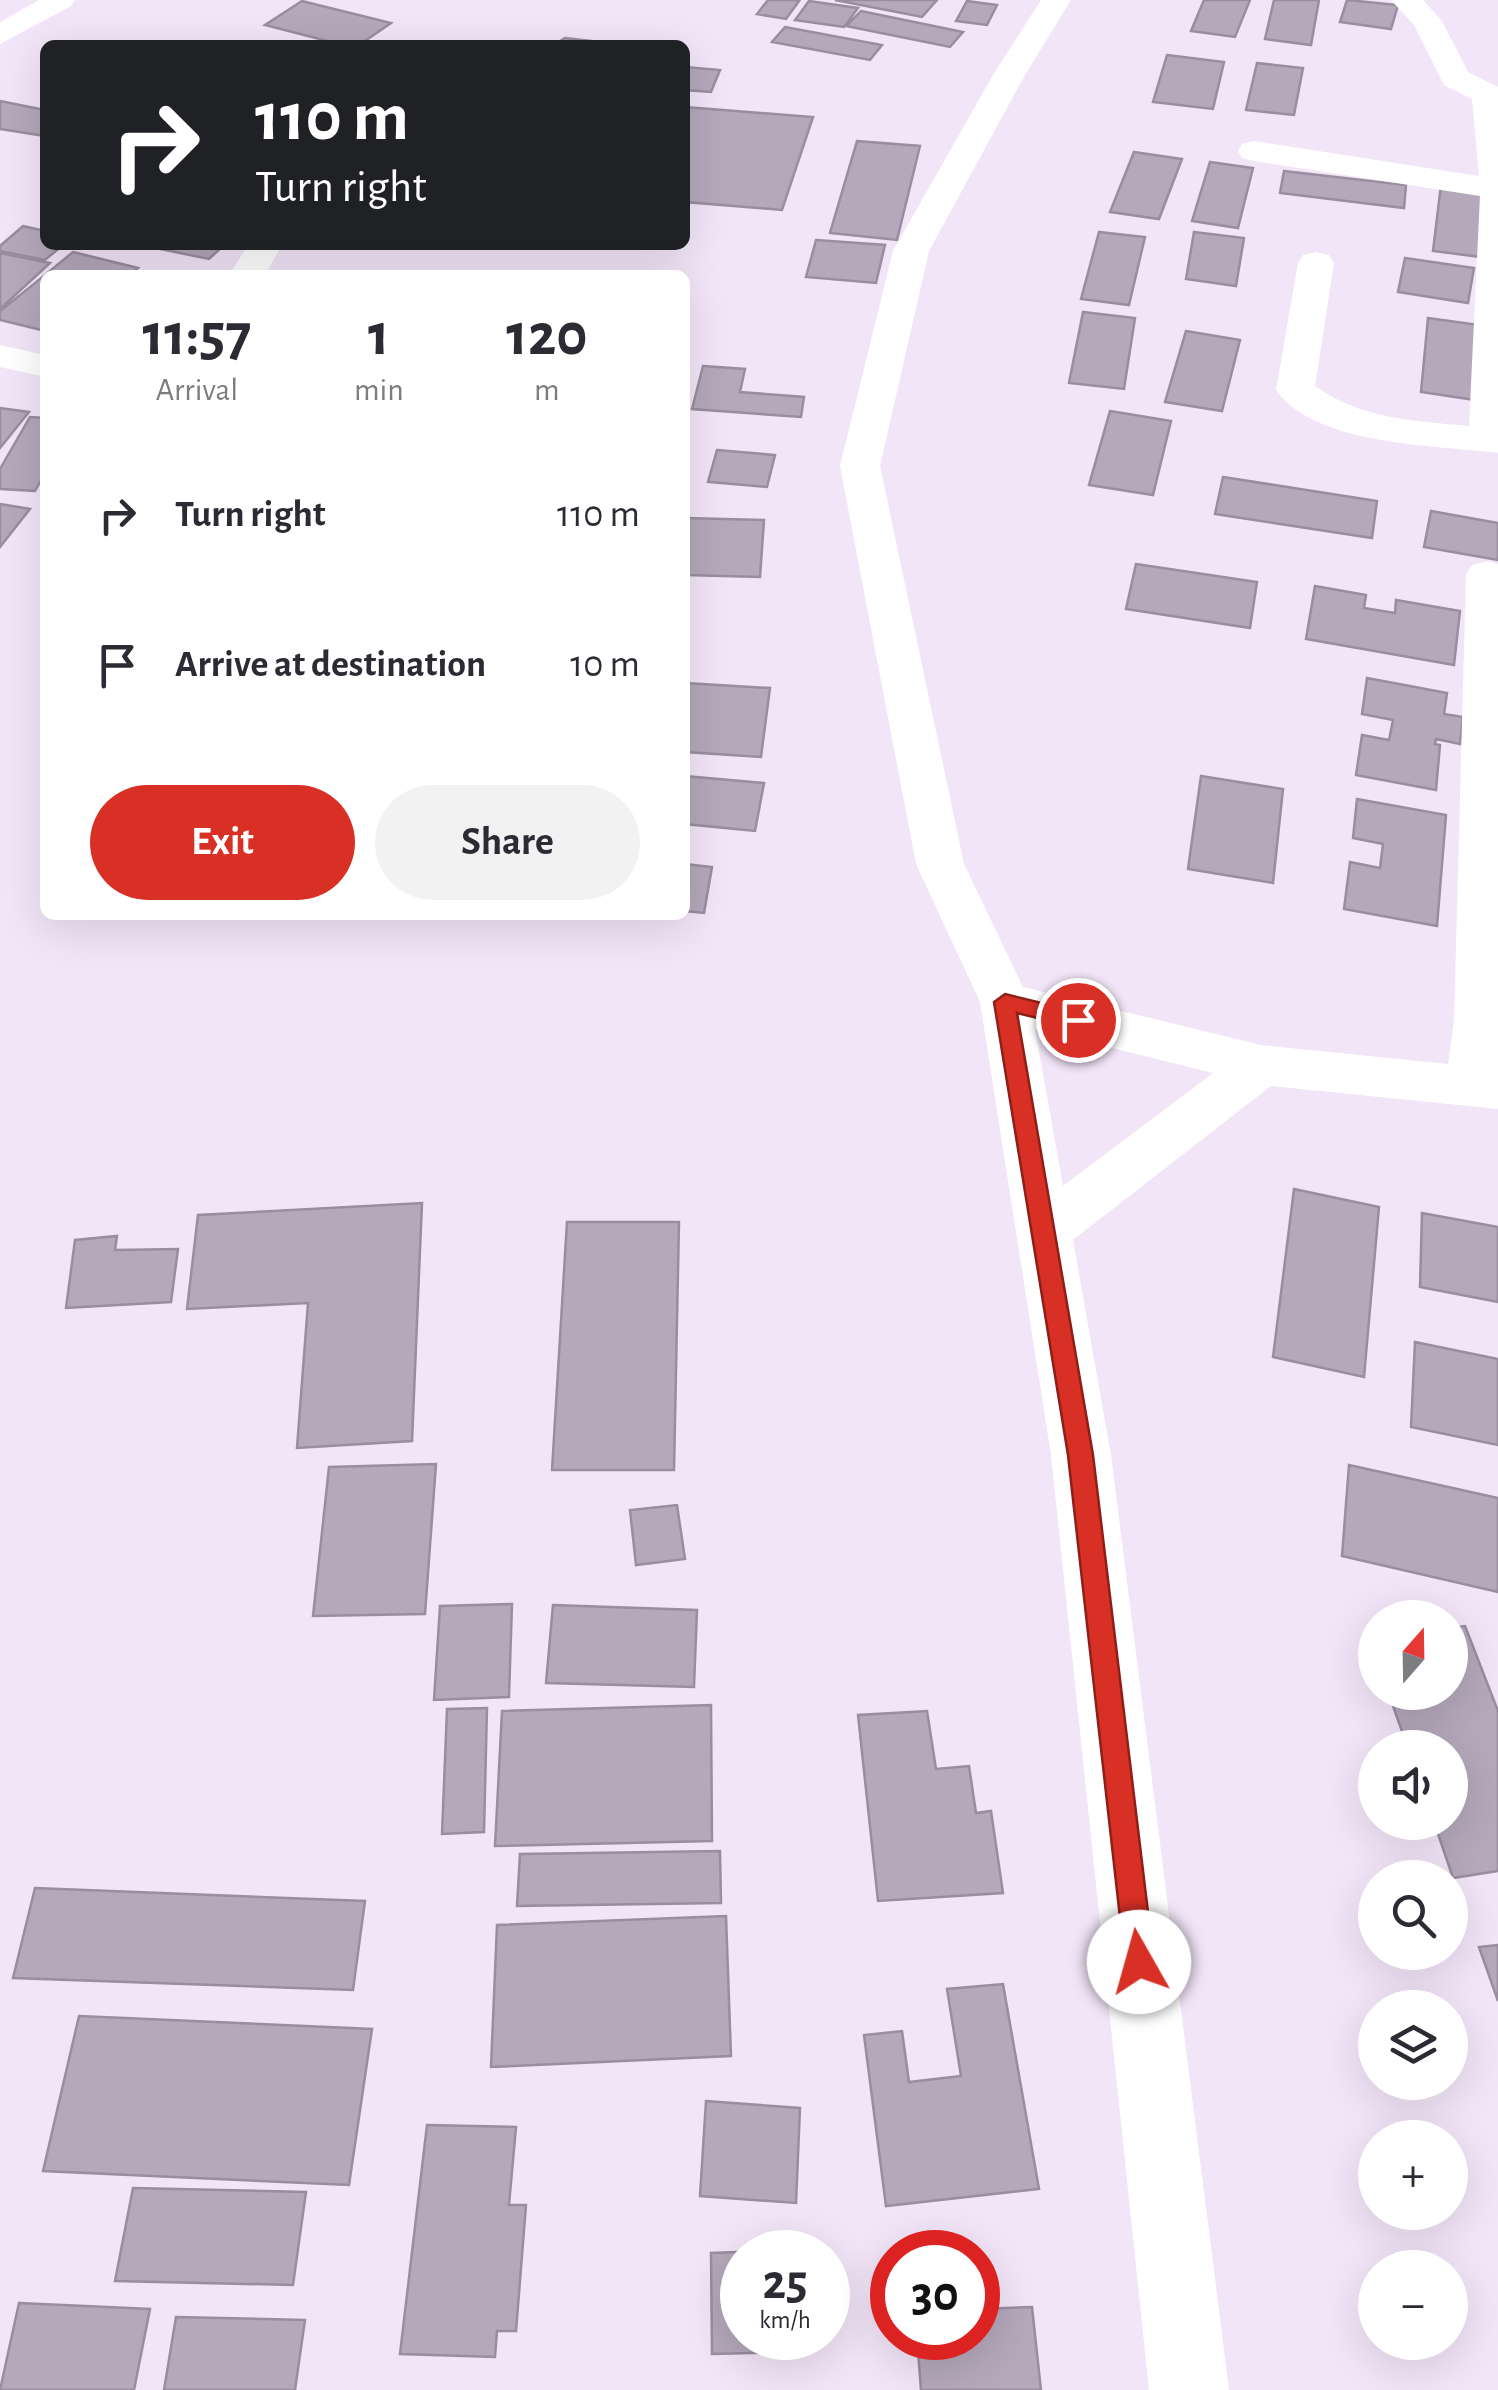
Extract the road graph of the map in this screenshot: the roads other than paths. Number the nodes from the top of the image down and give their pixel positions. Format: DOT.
graph roads {
  1 [pos="60,0"];
  2 [pos="1056,0"];
  3 [pos="1406,0"];
  4 [pos="0,35"];
  5 [pos="1493,98"];
  6 [pos="1254,152"];
  7 [pos="1498,189"];
  8 [pos="1316,263"];
  9 [pos="0,356"];
  10 [pos="40,365"];
  11 [pos="1493,440"];
  12 [pos="1486,574"];
  13 [pos="1005,1002"];
  14 [pos="1489,1023"];
  15 [pos="1261,1065"];
  16 [pos="1485,1087"];
  17 [pos="1044,1232"];
  18 [pos="1189,2390"];
  1 -- 4 [label="street"];
  2 -- 13 [label="street"];
  3 -- 5 [label="street"];
  5 -- 7 [label="street"];
  6 -- 7 [label="street"];
  7 -- 11 [label="street"];
  8 -- 11 [label="street"];
  9 -- 10 [label="street"];
  12 -- 14 [label="street"];
  13 -- 15 [label="street"];
  13 -- 17 [label="street"];
  14 -- 16 [label="street"];
  15 -- 16 [label="street"];
  15 -- 17 [label="street"];
  17 -- 18 [label="street"];
}
